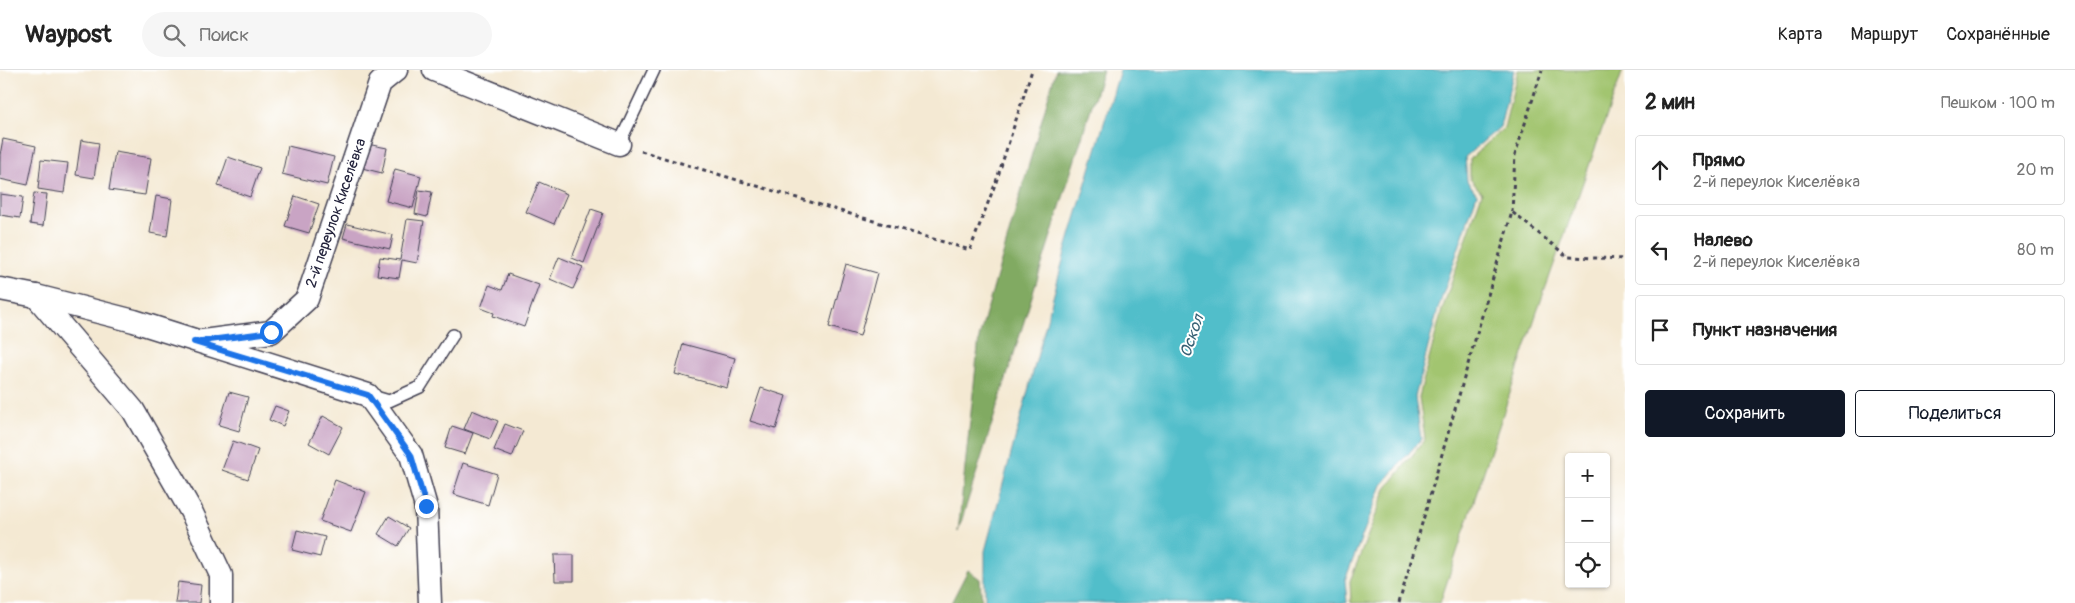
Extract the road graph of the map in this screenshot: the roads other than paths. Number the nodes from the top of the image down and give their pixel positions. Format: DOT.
graph roads {
  1 [pos="396,70"];
  2 [pos="434,70"];
  3 [pos="654,70"];
  4 [pos="619,144"];
  5 [pos="0,289"];
  6 [pos="36,296"];
  7 [pos="453,335"];
  8 [pos="194,342"];
  9 [pos="368,395"];
  10 [pos="221,603"];
  11 [pos="430,603"];
  1 -- 8 [label="street, 2-й переулок Киселёвка"];
  2 -- 4 [label="street"];
  3 -- 4 [label="lane"];
  5 -- 6 [label="street, 2-й переулок Киселёвка"];
  6 -- 8 [label="street, 2-й переулок Киселёвка"];
  6 -- 10 [label="street"];
  7 -- 9 [label="lane"];
  8 -- 9 [label="street, 2-й переулок Киселёвка"];
  9 -- 11 [label="street"];
}
